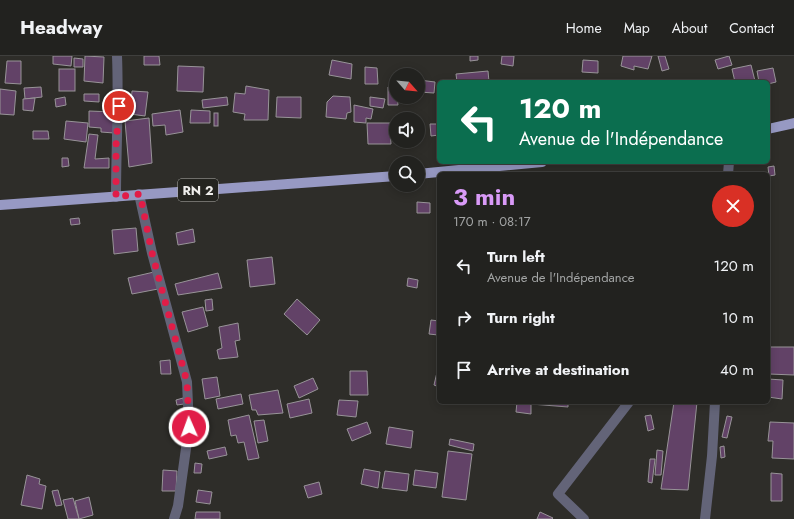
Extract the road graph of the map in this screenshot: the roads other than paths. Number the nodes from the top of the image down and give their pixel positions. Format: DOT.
graph roads {
  1 [pos="117,56"];
  2 [pos="794,123"];
  3 [pos="770,128"];
  4 [pos="521,164"];
  5 [pos="437,172"];
  6 [pos="439,172"];
  7 [pos="425,173"];
  8 [pos="389,176"];
  9 [pos="140,194"];
  10 [pos="116,197"];
  11 [pos="0,205"];
  12 [pos="627,404"];
  13 [pos="715,404"];
  14 [pos="174,519"];
  15 [pos="584,519"];
  16 [pos="705,519"];
  1 -- 10 [label="street"];
  2 -- 3 [label="main road"];
  4 -- 6 [label="main road"];
  5 -- 7 [label="main road"];
  8 -- 9 [label="main road, RN 2"];
  9 -- 10 [label="main road, RN 2"];
  9 -- 14 [label="street"];
  10 -- 11 [label="main road, RN 2"];
  12 -- 15 [label="street"];
  13 -- 16 [label="street"];
}
